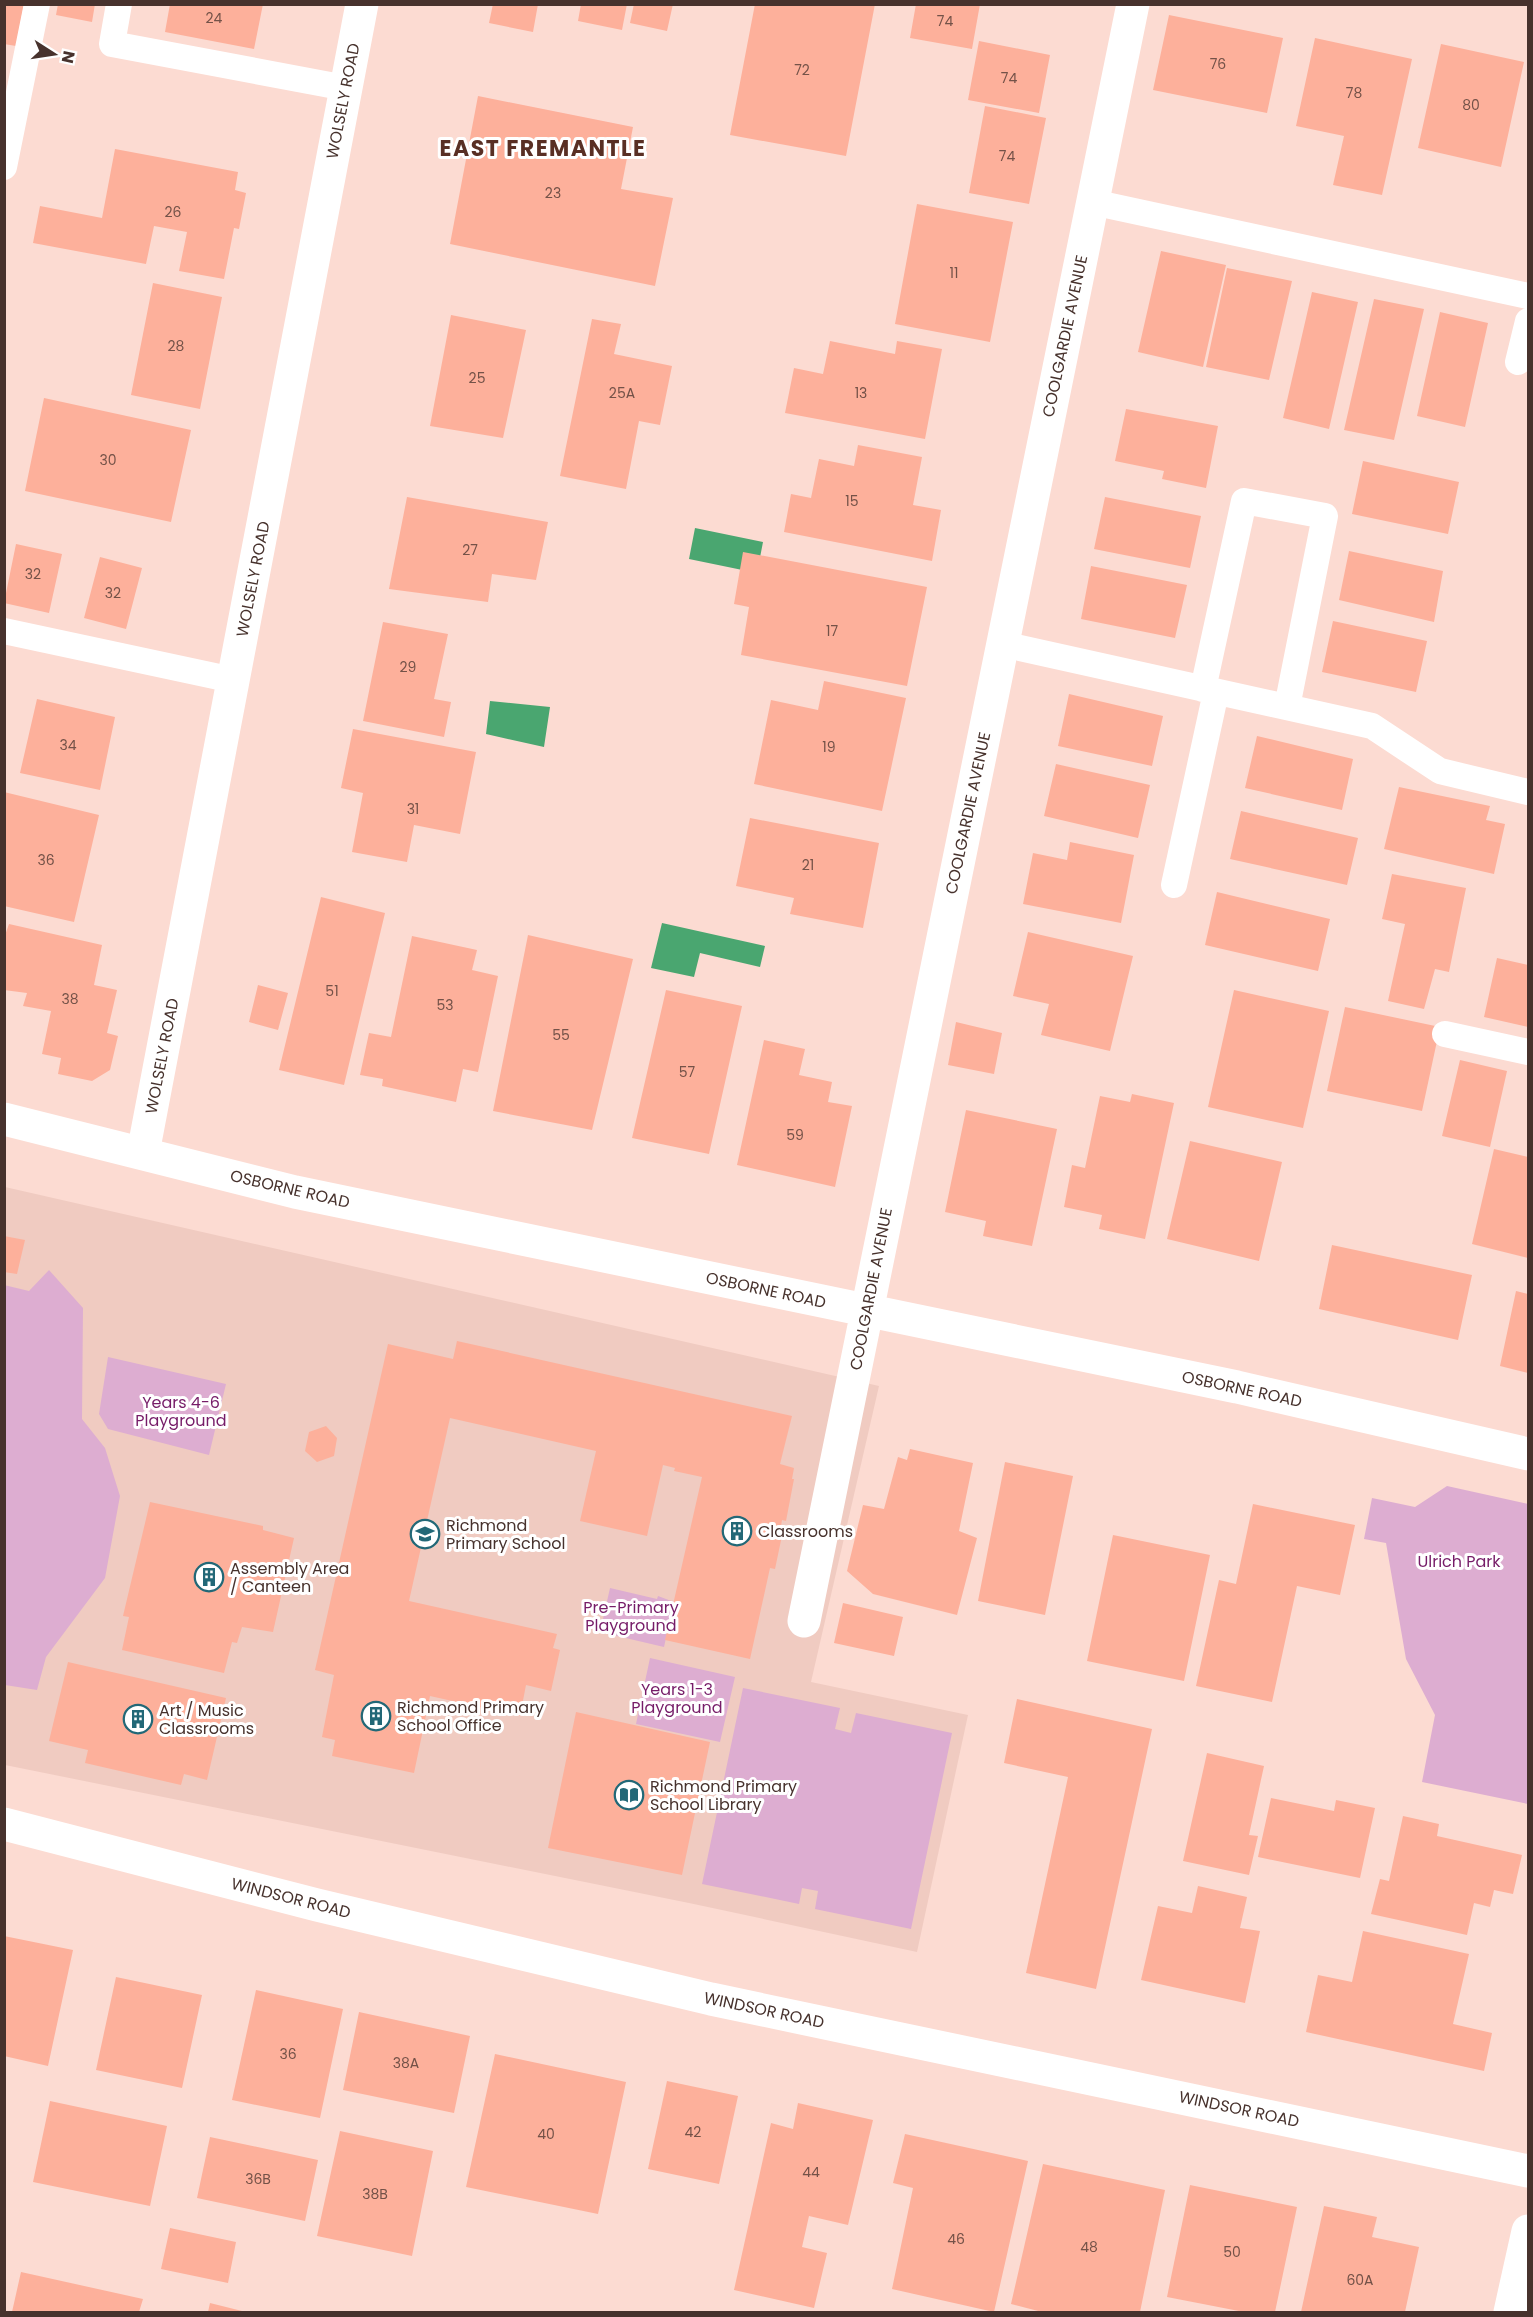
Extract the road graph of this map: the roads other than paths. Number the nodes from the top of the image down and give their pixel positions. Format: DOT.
graph roads {
  1 [pos="37,4"];
  2 [pos="119,4"];
  3 [pos="362,4"];
  4 [pos="1133,4"];
  5 [pos="346,88"];
  6 [pos="4,167"];
  7 [pos="1092,202"];
  8 [pos="1528,296"];
  9 [pos="1528,321"];
  10 [pos="1518,362"];
  11 [pos="4,631"];
  12 [pos="1002,644"];
  13 [pos="233,680"];
  14 [pos="1210,690"];
  15 [pos="1287,707"];
  16 [pos="1528,792"];
  17 [pos="1174,885"];
  18 [pos="1445,1034"];
  19 [pos="1528,1052"];
  20 [pos="4,1119"];
  21 [pos="143,1153"];
  22 [pos="866,1311"];
  23 [pos="1528,1454"];
  24 [pos="804,1621"];
  25 [pos="4,1824"];
  26 [pos="1528,2170"];
  27 [pos="1528,2231"];
  28 [pos="1510,2313"];
  1 -- 6 [label="lane"];
  2 -- 5 [label="lane"];
  3 -- 5 [label="street, WOLSELY ROAD"];
  4 -- 7 [label="street, COOLGARDIE AVENUE"];
  5 -- 13 [label="street, WOLSELY ROAD"];
  7 -- 8 [label="lane"];
  7 -- 12 [label="street, COOLGARDIE AVENUE"];
  9 -- 10 [label="lane"];
  11 -- 13 [label="lane"];
  12 -- 14 [label="lane"];
  12 -- 22 [label="street, COOLGARDIE AVENUE"];
  13 -- 21 [label="street, WOLSELY ROAD"];
  14 -- 15 [label="lane"];
  14 -- 15 [label="lane"];
  14 -- 17 [label="lane"];
  15 -- 16 [label="lane"];
  18 -- 19 [label="lane"];
  20 -- 21 [label="street, OSBORNE ROAD"];
  21 -- 22 [label="street, OSBORNE ROAD"];
  22 -- 23 [label="street, OSBORNE ROAD"];
  22 -- 24 [label="street, COOLGARDIE AVENUE"];
  25 -- 26 [label="street, WINDSOR ROAD"];
  27 -- 28 [label="street"];
}
